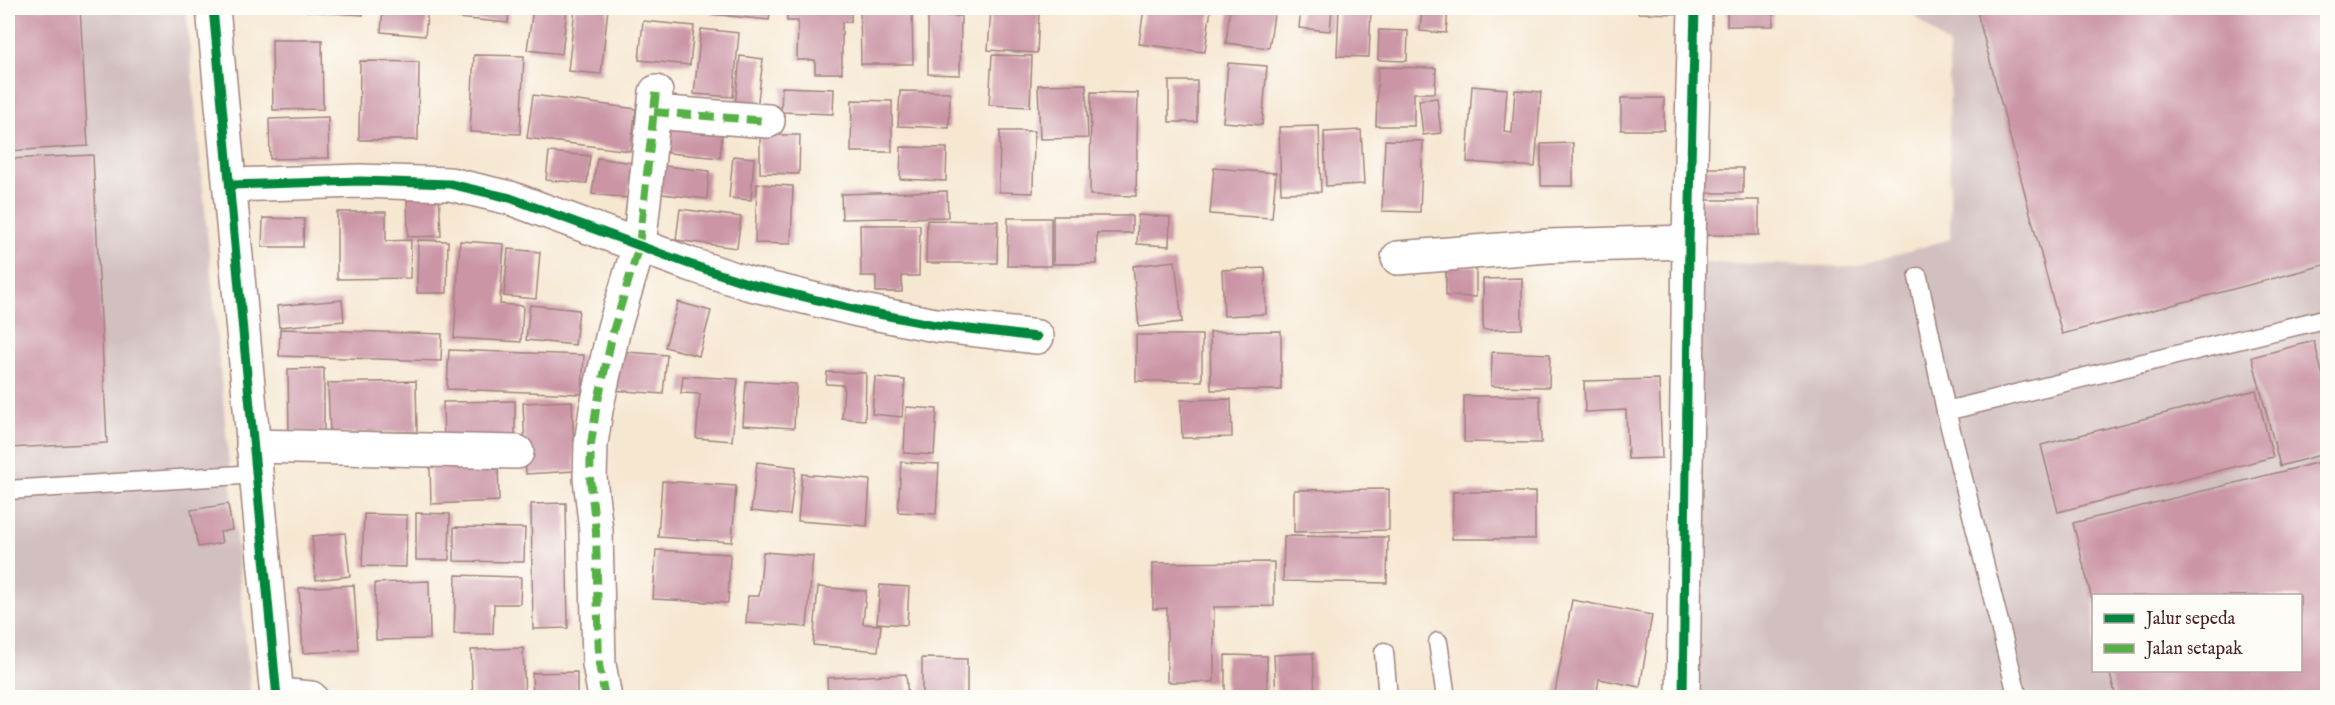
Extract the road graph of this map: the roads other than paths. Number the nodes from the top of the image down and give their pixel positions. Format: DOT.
graph roads {
  1 [pos="213,8"];
  2 [pos="1695,8"];
  3 [pos="768,121"];
  4 [pos="230,185"];
  5 [pos="1689,242"];
  6 [pos="639,246"];
  7 [pos="1398,258"];
  8 [pos="1918,277"];
  9 [pos="2328,318"];
  10 [pos="1037,337"];
  11 [pos="1946,411"];
  12 [pos="517,452"];
  13 [pos="255,460"];
  14 [pos="8,490"];
  15 [pos="1438,642"];
  16 [pos="1384,652"];
  17 [pos="277,696"];
  18 [pos="311,698"];
  19 [pos="605,698"];
  20 [pos="1388,698"];
  21 [pos="1446,698"];
  22 [pos="1683,698"];
  23 [pos="2018,698"];
  1 -- 4 [label="street"];
  2 -- 5 [label="street"];
  3 -- 6 [label="street"];
  4 -- 6 [label="street"];
  4 -- 13 [label="street"];
  5 -- 7 [label="street"];
  5 -- 22 [label="street"];
  6 -- 10 [label="street"];
  6 -- 19 [label="street"];
  8 -- 11 [label="lane"];
  9 -- 11 [label="lane"];
  11 -- 23 [label="lane"];
  12 -- 13 [label="street"];
  13 -- 14 [label="lane"];
  13 -- 17 [label="street"];
  15 -- 21 [label="lane"];
  16 -- 20 [label="lane"];
  17 -- 18 [label="street"];
}
